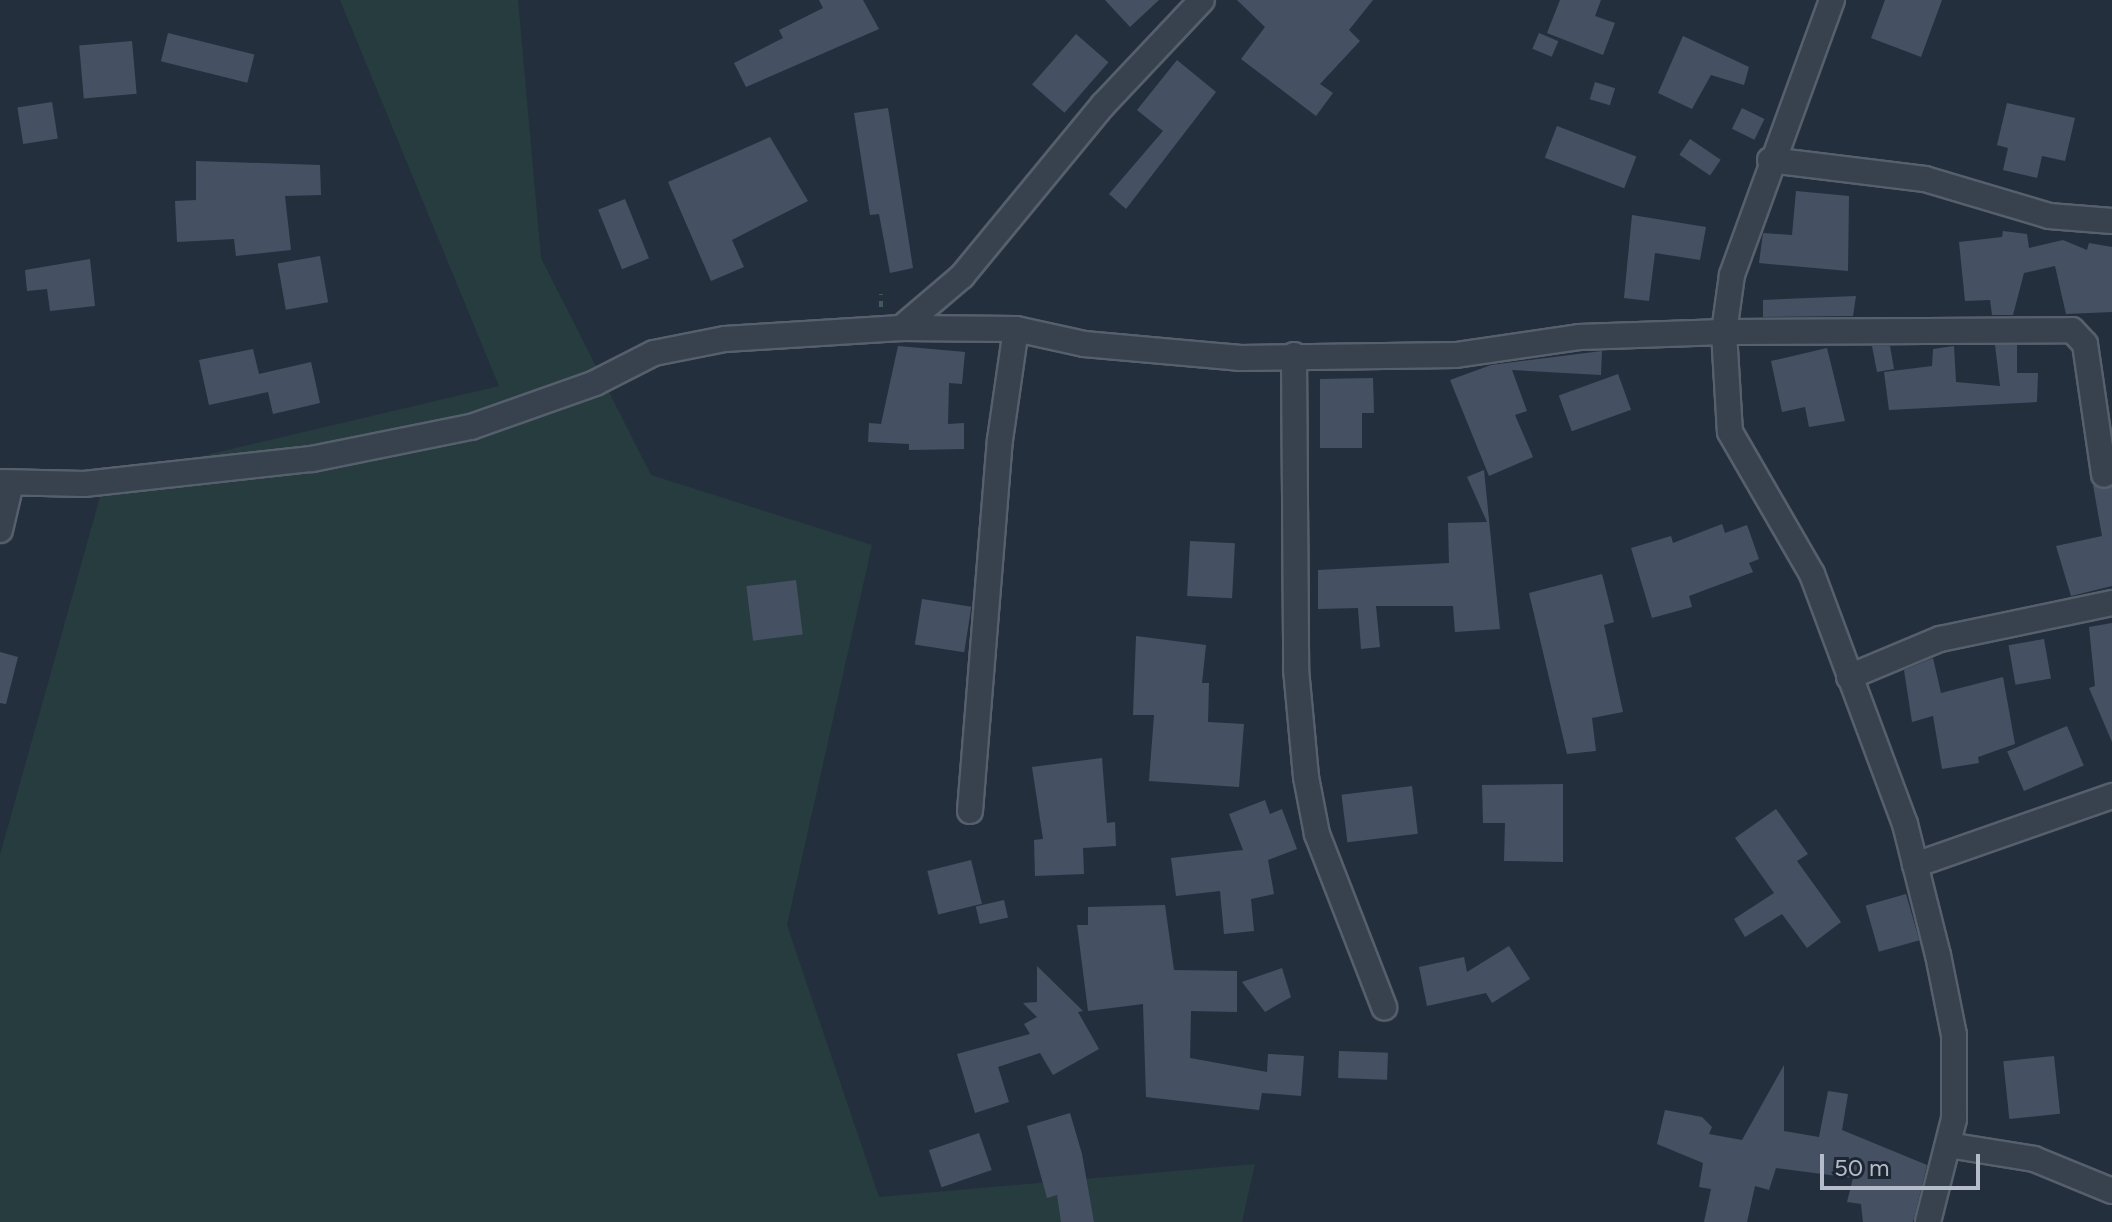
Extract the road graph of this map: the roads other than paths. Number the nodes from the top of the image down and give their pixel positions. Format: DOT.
graph roads {
  1 [pos="1202,0"];
  2 [pos="1832,0"];
  3 [pos="1770,160"];
  4 [pos="2112,221"];
  5 [pos="901,328"];
  6 [pos="1016,329"];
  7 [pos="1724,332"];
  8 [pos="1294,355"];
  9 [pos="2104,475"];
  10 [pos="6,482"];
  11 [pos="0,530"];
  12 [pos="2112,603"];
  13 [pos="1849,677"];
  14 [pos="2112,796"];
  15 [pos="970,811"];
  16 [pos="1915,865"];
  17 [pos="1384,1007"];
  18 [pos="1948,1145"];
  19 [pos="2112,1191"];
  20 [pos="1928,1222"];
  1 -- 5 [label="street"];
  2 -- 3 [label="street"];
  3 -- 4 [label="street"];
  3 -- 7 [label="street"];
  5 -- 6 [label="street"];
  5 -- 10 [label="street"];
  6 -- 8 [label="street"];
  6 -- 15 [label="street"];
  7 -- 8 [label="street"];
  7 -- 9 [label="street"];
  7 -- 13 [label="street"];
  8 -- 17 [label="street"];
  10 -- 11 [label="street"];
  12 -- 13 [label="street"];
  13 -- 16 [label="street"];
  14 -- 16 [label="street"];
  16 -- 18 [label="street"];
  18 -- 19 [label="street"];
  18 -- 20 [label="street"];
}
